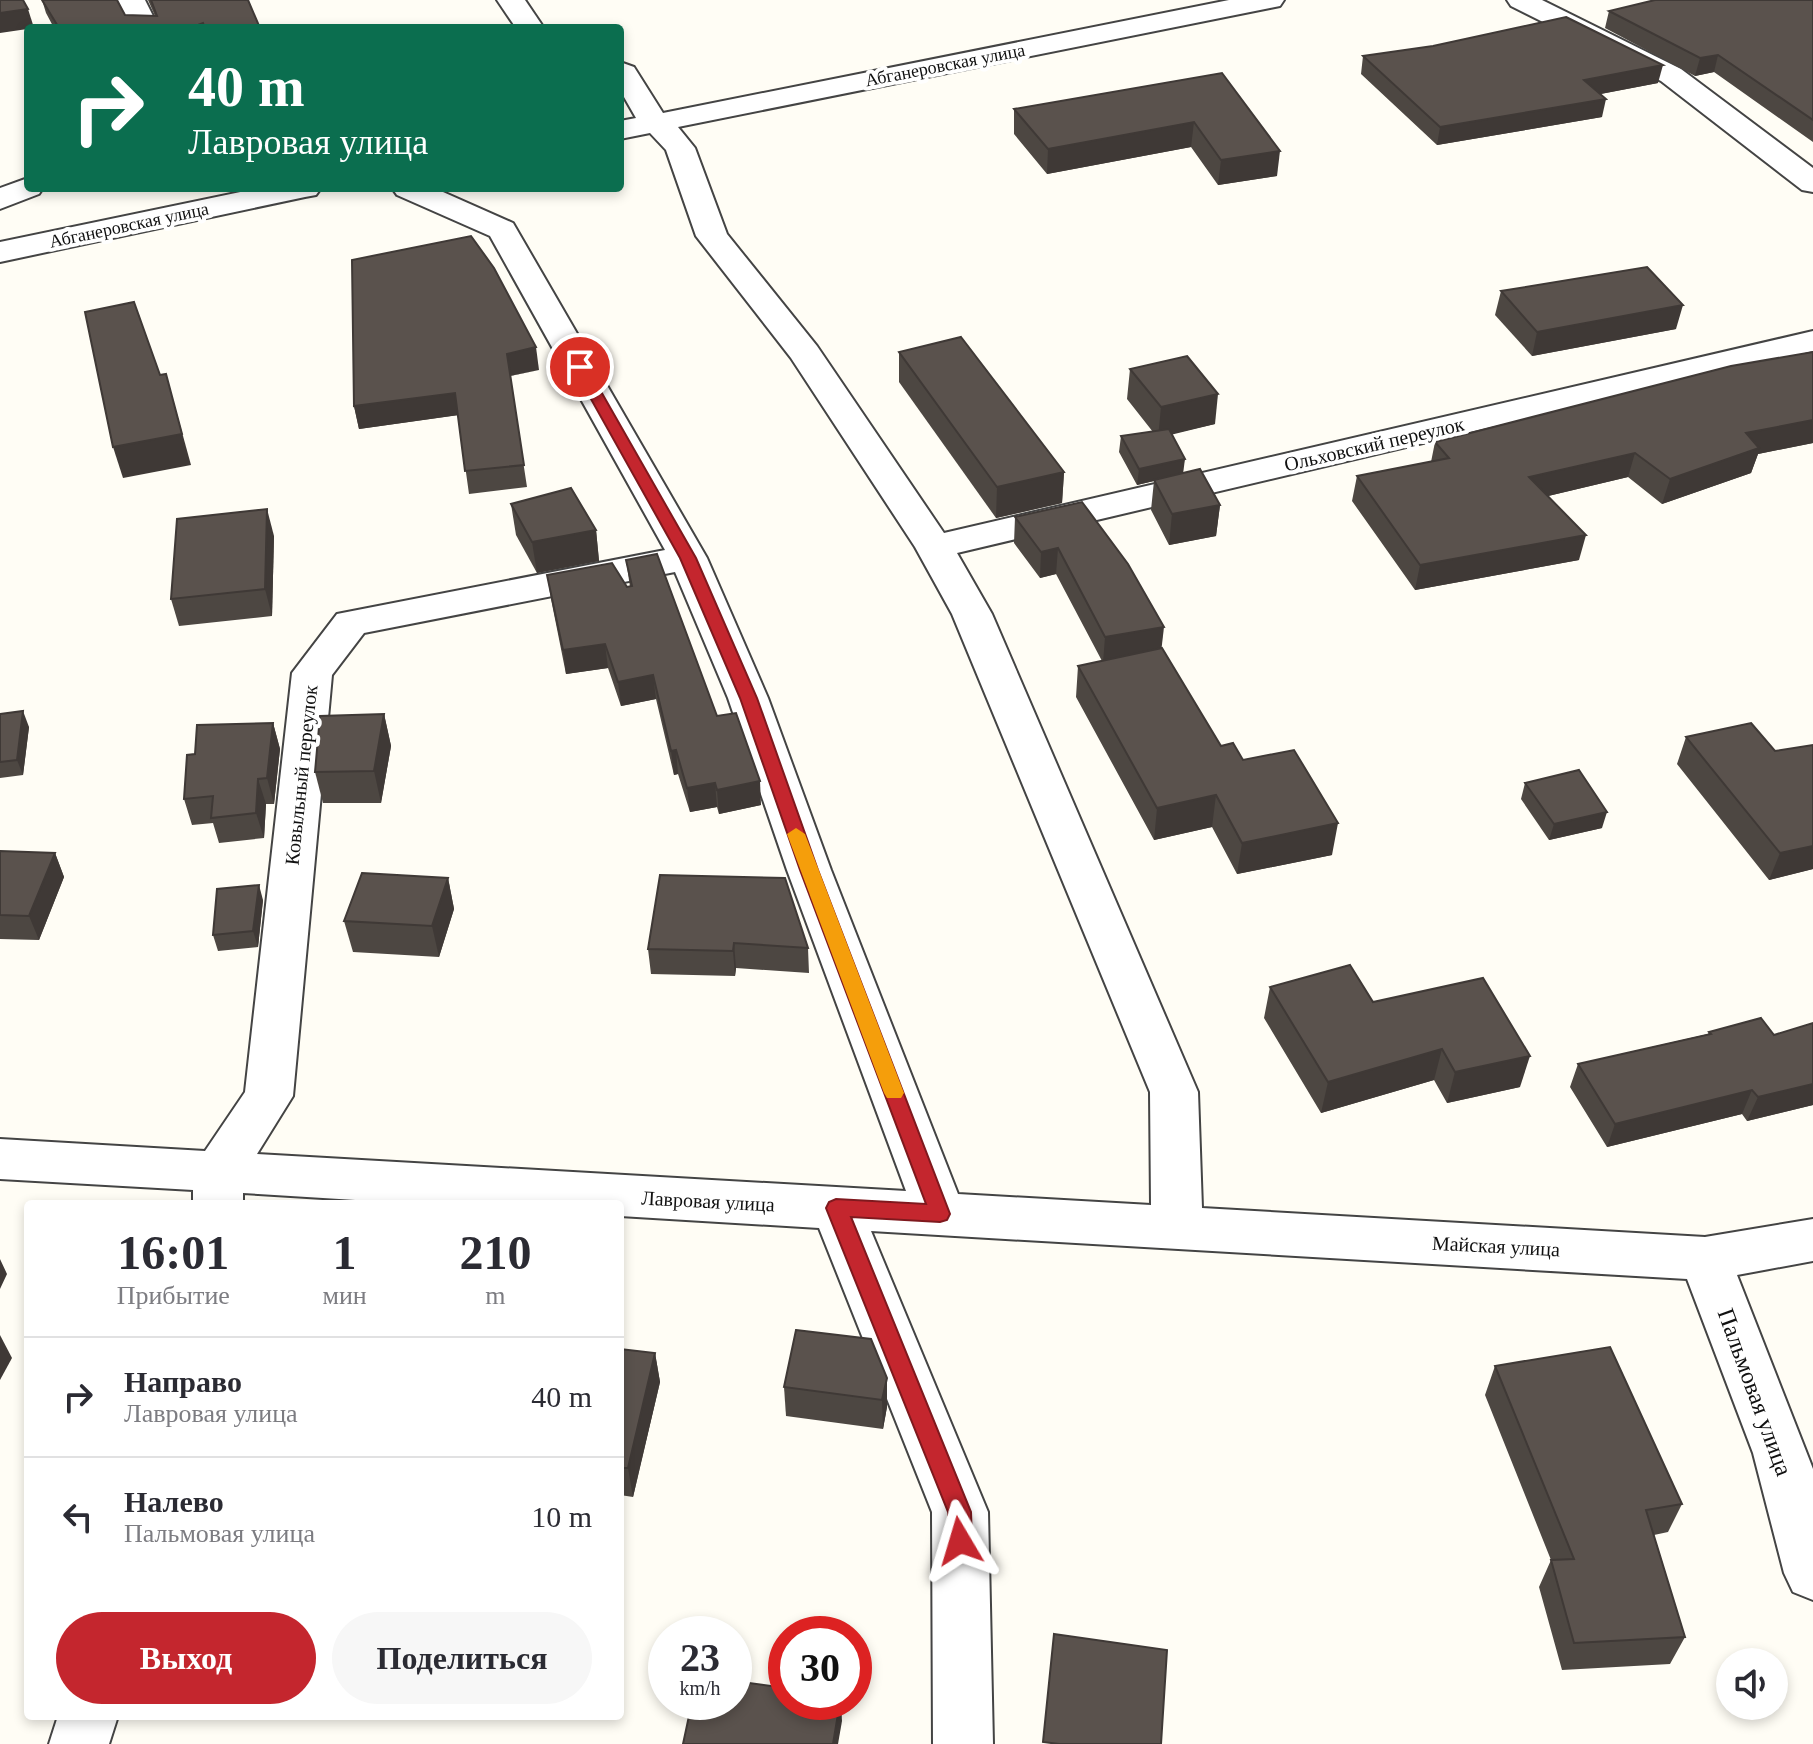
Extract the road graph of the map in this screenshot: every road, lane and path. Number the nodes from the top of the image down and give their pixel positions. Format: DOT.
graph roads {
  1 [pos="131,0"];
  2 [pos="511,0"];
  3 [pos="1270,0"];
  4 [pos="1521,0"];
  5 [pos="143,24"];
  6 [pos="527,24"];
  7 [pos="624,73"];
  8 [pos="644,125"];
  9 [pos="1813,183"];
  10 [pos="24,189"];
  11 [pos="265,192"];
  12 [pos="417,192"];
  13 [pos="0,200"];
  14 [pos="165,202"];
  15 [pos="0,252"];
  16 [pos="1813,341"];
  17 [pos="934,547"];
  18 [pos="688,558"];
  19 [pos="0,1159"];
  20 [pos="218,1188"];
  21 [pos="589,1200"];
  22 [pos="624,1201"];
  23 [pos="836,1208"];
  24 [pos="940,1214"];
  25 [pos="1177,1228"];
  26 [pos="1813,1240"];
  27 [pos="1705,1259"];
  28 [pos="1813,1573"];
  29 [pos="87,1720"];
  30 [pos="79,1744"];
  31 [pos="963,1744"];
  1 -- 5 [label="street"];
  2 -- 6 [label="street"];
  3 -- 8 [label="street, Абганеровская улица"];
  4 -- 9 [label="street"];
  7 -- 8 [label="street"];
  8 -- 17 [label="street"];
  10 -- 13 [label="street"];
  11 -- 14 [label="street, Абганеровская улица"];
  12 -- 18 [label="street"];
  14 -- 15 [label="street, Абганеровская улица"];
  16 -- 17 [label="street, Ольховский переулок"];
  17 -- 25 [label="street"];
  18 -- 20 [label="street, Ковыльный переулок"];
  18 -- 24 [label="street"];
  19 -- 20 [label="street, Лавровая улица"];
  20 -- 21 [label="street, Лавровая улица"];
  22 -- 23 [label="street, Лавровая улица"];
  23 -- 24 [label="street, Лавровая улица"];
  23 -- 31 [label="street"];
  24 -- 25 [label="street, Лавровая улица"];
  25 -- 27 [label="street, Майская улица"];
  26 -- 27 [label="street, Майская улица"];
  27 -- 28 [label="street, Пальмовая улица"];
  29 -- 30 [label="street"];
}
